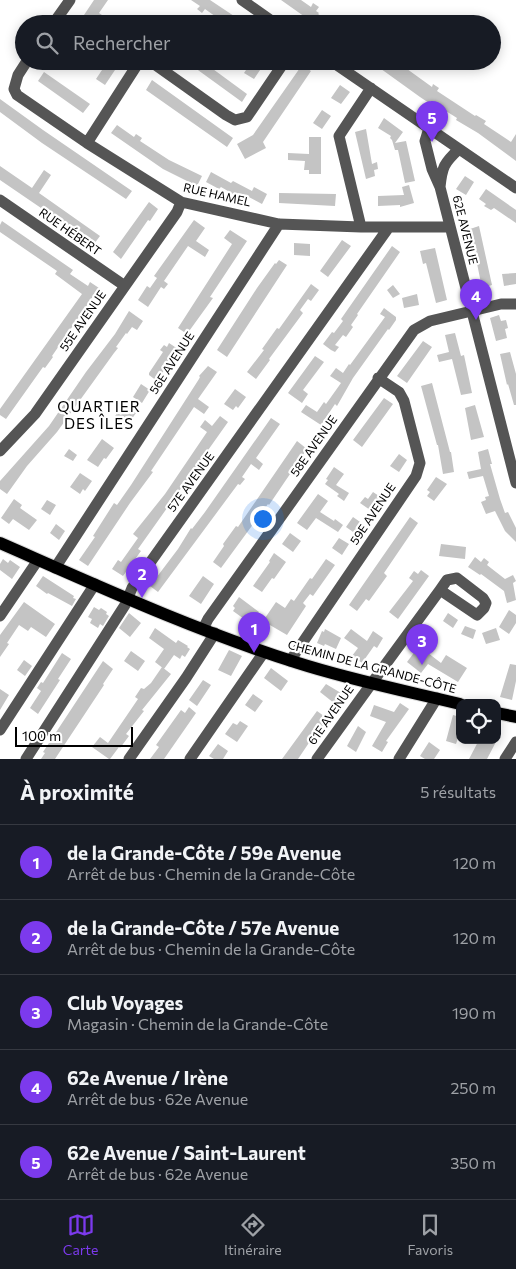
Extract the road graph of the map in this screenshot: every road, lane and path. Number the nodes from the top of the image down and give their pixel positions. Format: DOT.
graph roads {
  1 [pos="70,0"];
  2 [pos="242,0"];
  3 [pos="59,15"];
  4 [pos="263,15"];
  5 [pos="21,70"];
  6 [pos="134,70"];
  7 [pos="163,70"];
  8 [pos="279,70"];
  9 [pos="344,70"];
  10 [pos="371,88"];
  11 [pos="429,128"];
  12 [pos="87,143"];
  13 [pos="460,149"];
  14 [pos="440,187"];
  15 [pos="516,188"];
  16 [pos="0,200"];
  17 [pos="181,202"];
  18 [pos="279,224"];
  19 [pos="361,227"];
  20 [pos="389,227"];
  21 [pos="450,228"];
  22 [pos="125,286"];
  23 [pos="516,304"];
  24 [pos="472,310"];
  25 [pos="378,378"];
  26 [pos="0,451"];
  27 [pos="516,483"];
  28 [pos="0,543"];
  29 [pos="38,560"];
  30 [pos="55,568"];
  31 [pos="95,584"];
  32 [pos="440,590"];
  33 [pos="128,598"];
  34 [pos="0,616"];
  35 [pos="209,631"];
  36 [pos="264,652"];
  37 [pos="290,661"];
  38 [pos="372,682"];
  39 [pos="437,698"];
  40 [pos="456,703"];
  41 [pos="501,714"];
  42 [pos="516,717"];
  43 [pos="0,730"];
  44 [pos="516,742"];
  45 [pos="26,759"];
  46 [pos="129,759"];
  47 [pos="190,759"];
  48 [pos="317,759"];
  49 [pos="399,759"];
  50 [pos="505,759"];
  1 -- 3 [label="street"];
  2 -- 4 [label="street"];
  5 -- 12 [label="street, RUE HAMEL"];
  6 -- 12 [label="street"];
  7 -- 8 [label="street"];
  9 -- 10 [label="street"];
  10 -- 11 [label="street"];
  10 -- 19 [label="street"];
  11 -- 13 [label="street"];
  11 -- 14 [label="street, 62E AVENUE"];
  12 -- 17 [label="street, RUE HAMEL"];
  13 -- 14 [label="street, 62E AVENUE"];
  13 -- 15 [label="street"];
  14 -- 21 [label="street, 62E AVENUE"];
  16 -- 22 [label="street, RUE HÉBERT"];
  17 -- 18 [label="street, RUE HAMEL"];
  17 -- 22 [label="street, 55E AVENUE"];
  18 -- 19 [label="street, RUE HAMEL"];
  18 -- 30 [label="street, 56E AVENUE"];
  19 -- 20 [label="street, RUE HAMEL"];
  20 -- 21 [label="street, RUE HAMEL"];
  20 -- 33 [label="street, 57E AVENUE"];
  21 -- 24 [label="street, 62E AVENUE"];
  22 -- 26 [label="street, 55E AVENUE"];
  23 -- 24 [label="street, 58E AVENUE"];
  24 -- 25 [label="street, 58E AVENUE"];
  24 -- 27 [label="street, 62E AVENUE"];
  25 -- 35 [label="street, 58E AVENUE"];
  25 -- 37 [label="street, 59E AVENUE"];
  28 -- 29 [label="main road, CHEMIN DE LA GRANDE-CÔTE"];
  29 -- 30 [label="main road, CHEMIN DE LA GRANDE-CÔTE"];
  29 -- 34 [label="street"];
  30 -- 31 [label="main road, CHEMIN DE LA GRANDE-CÔTE"];
  31 -- 33 [label="main road, CHEMIN DE LA GRANDE-CÔTE"];
  31 -- 43 [label="street"];
  32 -- 38 [label="street, 61E AVENUE"];
  33 -- 35 [label="main road, CHEMIN DE LA GRANDE-CÔTE"];
  33 -- 45 [label="street, 57E AVENUE"];
  35 -- 36 [label="main road, CHEMIN DE LA GRANDE-CÔTE"];
  35 -- 46 [label="street, 58E AVENUE"];
  36 -- 37 [label="main road, CHEMIN DE LA GRANDE-CÔTE"];
  36 -- 47 [label="street"];
  37 -- 38 [label="main road, CHEMIN DE LA GRANDE-CÔTE"];
  38 -- 39 [label="main road, CHEMIN DE LA GRANDE-CÔTE"];
  38 -- 48 [label="street, 61E AVENUE"];
  39 -- 40 [label="main road, CHEMIN DE LA GRANDE-CÔTE"];
  39 -- 49 [label="street"];
  41 -- 42 [label="main road"];
  44 -- 50 [label="street"];
}
